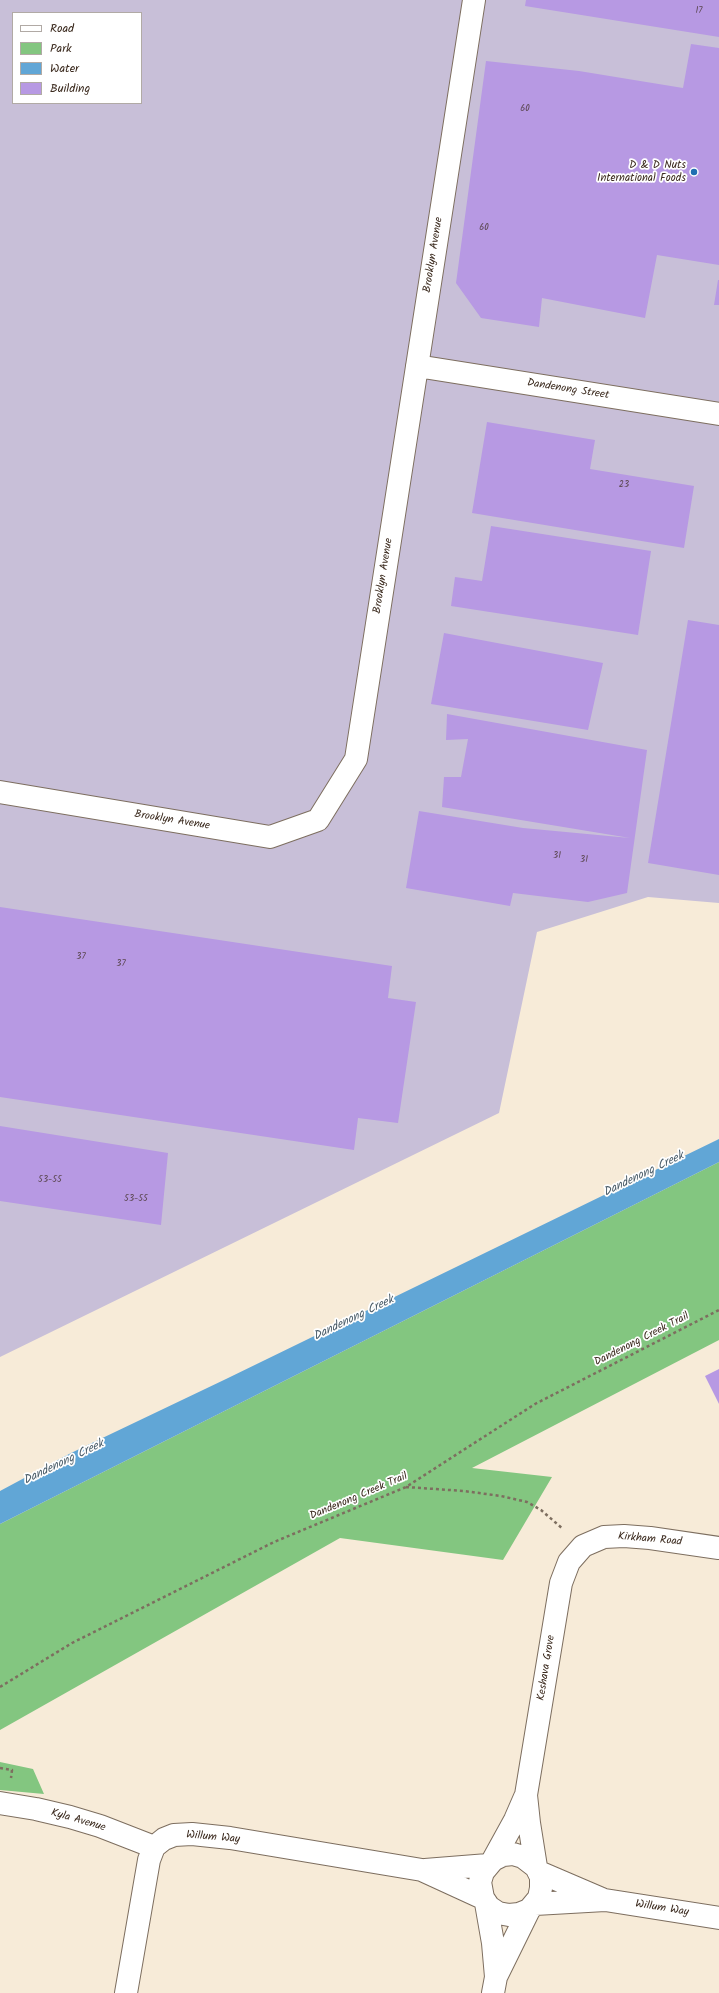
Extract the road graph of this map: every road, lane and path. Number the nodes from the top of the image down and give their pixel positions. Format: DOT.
graph roads {
  1 [pos="474,0"];
  2 [pos="417,366"];
  3 [pos="719,414"];
  4 [pos="0,792"];
  5 [pos="719,1310"];
  6 [pos="406,1487"];
  7 [pos="583,1546"];
  8 [pos="719,1548"];
  9 [pos="0,1687"];
  10 [pos="526,1795"];
  11 [pos="0,1803"];
  12 [pos="154,1847"];
  13 [pos="490,1863"];
  14 [pos="422,1870"];
  15 [pos="538,1870"];
  16 [pos="484,1900"];
  17 [pos="605,1900"];
  18 [pos="532,1907"];
  19 [pos="719,1918"];
  20 [pos="495,1985"];
  21 [pos="126,1993"];
  1 -- 2 [label="street, Brooklyn Avenue"];
  2 -- 3 [label="street, Dandenong Street"];
  2 -- 4 [label="street, Brooklyn Avenue"];
  5 -- 6 [label="path, Dandenong Creek Trail"];
  6 -- 7 [label="path"];
  6 -- 9 [label="path, Dandenong Creek Trail"];
  7 -- 8 [label="street, Kirkham Road"];
  7 -- 10 [label="street, Keshava Grove"];
  10 -- 13 [label="street, Keshava Grove"];
  10 -- 15 [label="street, Keshava Grove"];
  11 -- 12 [label="street, Kyla Avenue"];
  12 -- 14 [label="street, Willum Way"];
  12 -- 21 [label="street"];
  13 -- 14 [label="street, Willum Way"];
  13 -- 15 [label="street"];
  13 -- 16 [label="street"];
  14 -- 16 [label="street, Willum Way"];
  15 -- 17 [label="street, Willum Way"];
  15 -- 18 [label="street"];
  16 -- 18 [label="street"];
  16 -- 20 [label="street"];
  17 -- 18 [label="street, Willum Way"];
  17 -- 19 [label="street, Willum Way"];
  18 -- 20 [label="street"];
}
